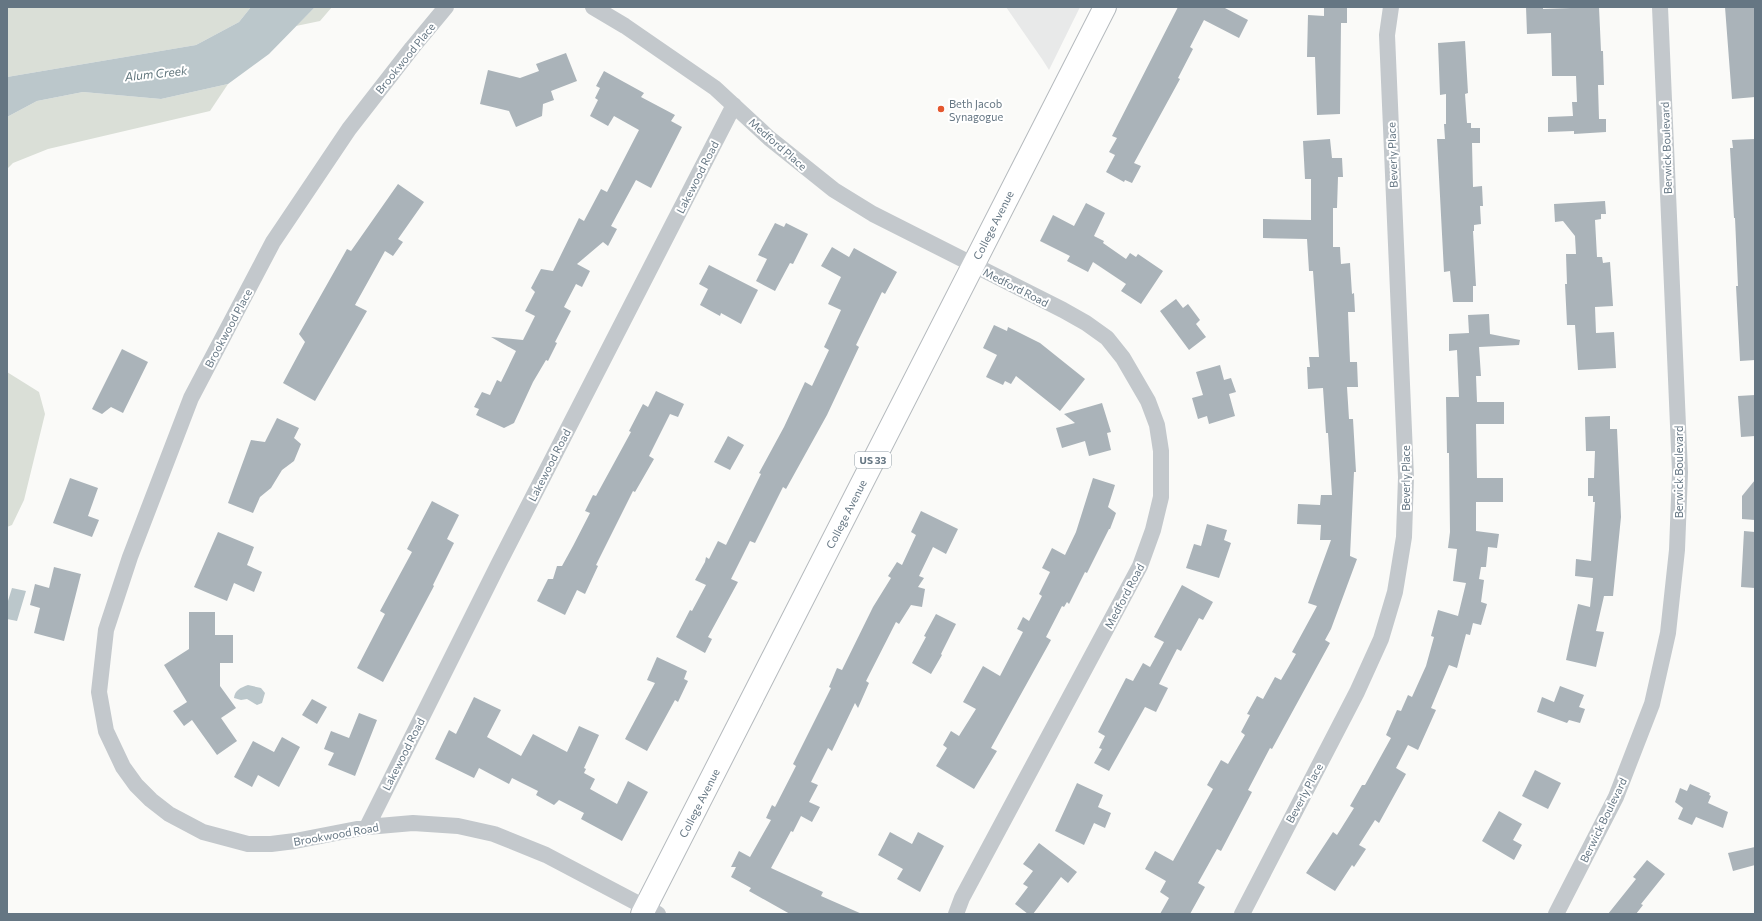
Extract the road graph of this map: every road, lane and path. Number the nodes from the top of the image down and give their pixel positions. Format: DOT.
graph roads {
  1 [pos="446,7"];
  2 [pos="593,7"];
  3 [pos="1105,7"];
  4 [pos="1391,7"];
  5 [pos="1660,7"];
  6 [pos="734,105"];
  7 [pos="973,265"];
  8 [pos="99,692"];
  9 [pos="367,826"];
  10 [pos="649,912"];
  11 [pos="956,914"];
  12 [pos="1242,914"];
  13 [pos="1556,914"];
  1 -- 8 [label="street, Brookwood Place"];
  2 -- 6 [label="street, Medford Place"];
  3 -- 7 [label="main road, College Avenue / US 33"];
  4 -- 12 [label="street, Beverly Place"];
  5 -- 13 [label="street, Berwick Boulevard"];
  6 -- 7 [label="street, Medford Place"];
  6 -- 9 [label="street, Lakewood Road"];
  7 -- 10 [label="main road, College Avenue / US 33"];
  7 -- 11 [label="street, Medford Road"];
  8 -- 9 [label="street, Brookwood Road"];
  9 -- 10 [label="street, Brookwood Road"];
}
